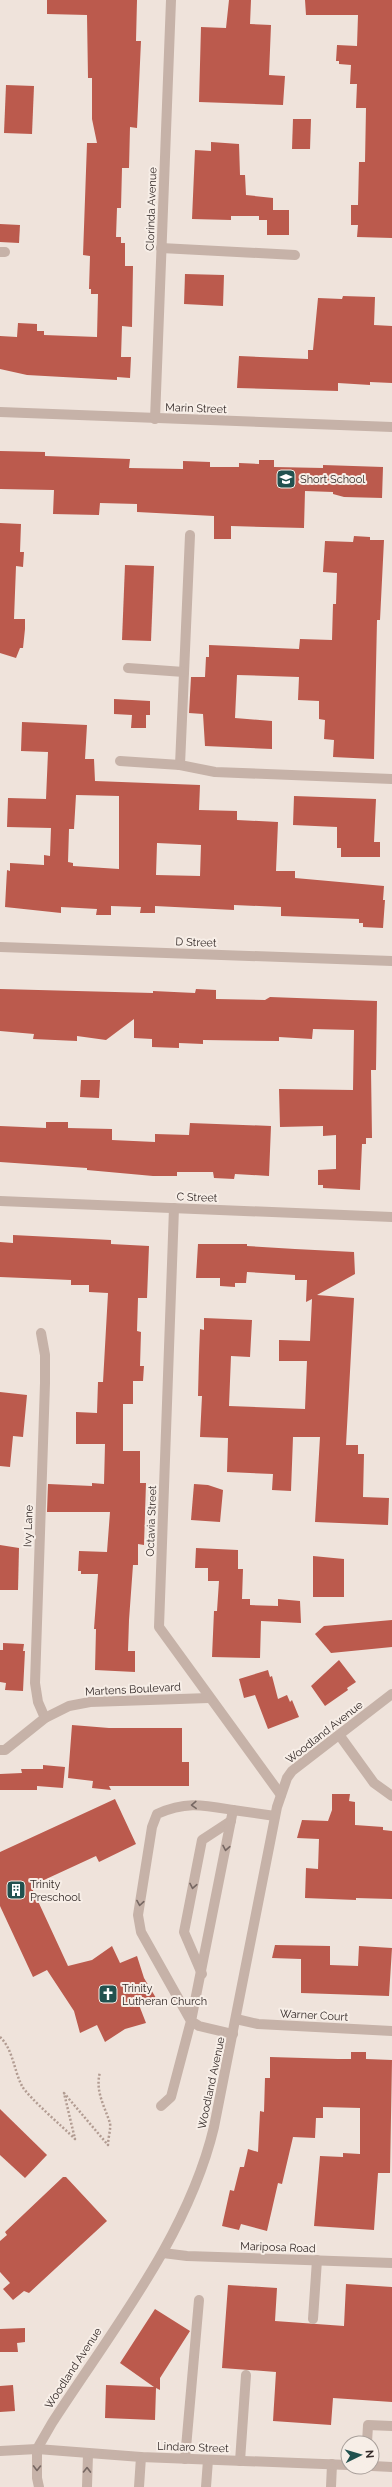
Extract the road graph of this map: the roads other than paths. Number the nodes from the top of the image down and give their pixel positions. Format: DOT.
graph roads {
  1 [pos="171,0"];
  2 [pos="161,248"];
  3 [pos="295,255"];
  4 [pos="0,412"];
  5 [pos="155,419"];
  6 [pos="392,427"];
  7 [pos="190,535"];
  8 [pos="128,668"];
  9 [pos="184,672"];
  10 [pos="120,761"];
  11 [pos="180,765"];
  12 [pos="392,779"];
  13 [pos="0,947"];
  14 [pos="392,961"];
  15 [pos="0,1201"];
  16 [pos="174,1208"];
  17 [pos="392,1217"];
  18 [pos="41,1334"];
  19 [pos="392,1694"];
  20 [pos="209,1698"];
  21 [pos="45,1718"];
  22 [pos="340,1736"];
  23 [pos="0,1750"];
  24 [pos="281,1795"];
  25 [pos="392,1796"];
  26 [pos="233,1810"];
  27 [pos="275,1816"];
  28 [pos="231,1821"];
  29 [pos="202,1974"];
  30 [pos="236,2019"];
  31 [pos="191,2021"];
  32 [pos="392,2031"];
  33 [pos="233,2034"];
  34 [pos="161,2106"];
  35 [pos="163,2253"];
  36 [pos="317,2260"];
  37 [pos="392,2263"];
  38 [pos="199,2300"];
  39 [pos="313,2319"];
  40 [pos="246,2376"];
  41 [pos="392,2426"];
  42 [pos="367,2435"];
  43 [pos="37,2449"];
  44 [pos="0,2451"];
  45 [pos="88,2454"];
  46 [pos="141,2457"];
  47 [pos="185,2459"];
  48 [pos="208,2460"];
  49 [pos="240,2461"];
  50 [pos="332,2464"];
  51 [pos="340,2464"];
  52 [pos="380,2466"];
  53 [pos="392,2467"];
  54 [pos="39,2487"];
  55 [pos="87,2487"];
  56 [pos="139,2487"];
  57 [pos="206,2487"];
  58 [pos="331,2487"];
  1 -- 2 [label="street, Clorinda Avenue"];
  2 -- 3 [label="street"];
  2 -- 5 [label="street, Clorinda Avenue"];
  4 -- 5 [label="street, Marin Street"];
  5 -- 6 [label="street, Marin Street"];
  7 -- 9 [label="street"];
  8 -- 9 [label="street"];
  9 -- 11 [label="street"];
  10 -- 11 [label="street"];
  11 -- 12 [label="street"];
  13 -- 14 [label="street, D Street"];
  15 -- 16 [label="street, C Street"];
  16 -- 17 [label="street, C Street"];
  16 -- 20 [label="street, Octavia Street"];
  18 -- 21 [label="street, Ivy Lane"];
  19 -- 22 [label="street, Woodland Avenue"];
  20 -- 21 [label="street, Martens Boulevard"];
  20 -- 24 [label="street, Octavia Street"];
  21 -- 23 [label="street, Martens Boulevard"];
  22 -- 24 [label="street, Woodland Avenue"];
  22 -- 25 [label="street"];
  24 -- 27 [label="street, Woodland Avenue"];
  26 -- 27 [label="street"];
  26 -- 28 [label="street"];
  26 -- 31 [label="street, one-way"];
  27 -- 30 [label="street, Woodland Avenue"];
  28 -- 29 [label="street, one-way"];
  28 -- 29 [label="street, one-way"];
  29 -- 31 [label="street"];
  30 -- 32 [label="street, Warner Court"];
  30 -- 33 [label="street, Woodland Avenue"];
  31 -- 33 [label="street"];
  31 -- 34 [label="street"];
  33 -- 35 [label="street, Woodland Avenue"];
  35 -- 36 [label="street, Mariposa Road"];
  35 -- 43 [label="street, Woodland Avenue"];
  36 -- 37 [label="street, Mariposa Road"];
  36 -- 39 [label="street"];
  38 -- 47 [label="street"];
  40 -- 49 [label="street"];
  41 -- 42 [label="street"];
  43 -- 44 [label="street"];
  43 -- 45 [label="street, Lindaro Street"];
  43 -- 54 [label="street, one-way"];
  45 -- 46 [label="street, Lindaro Street"];
  55 -- 45 [label="street, one-way"];
  46 -- 47 [label="street, Lindaro Street"];
  46 -- 56 [label="street"];
  47 -- 48 [label="street, Lindaro Street"];
  48 -- 49 [label="street, Lindaro Street"];
  48 -- 57 [label="street"];
  49 -- 50 [label="street, Lindaro Street"];
  50 -- 51 [label="street, Lindaro Street"];
  50 -- 58 [label="street"];
  52 -- 53 [label="street"];
}
